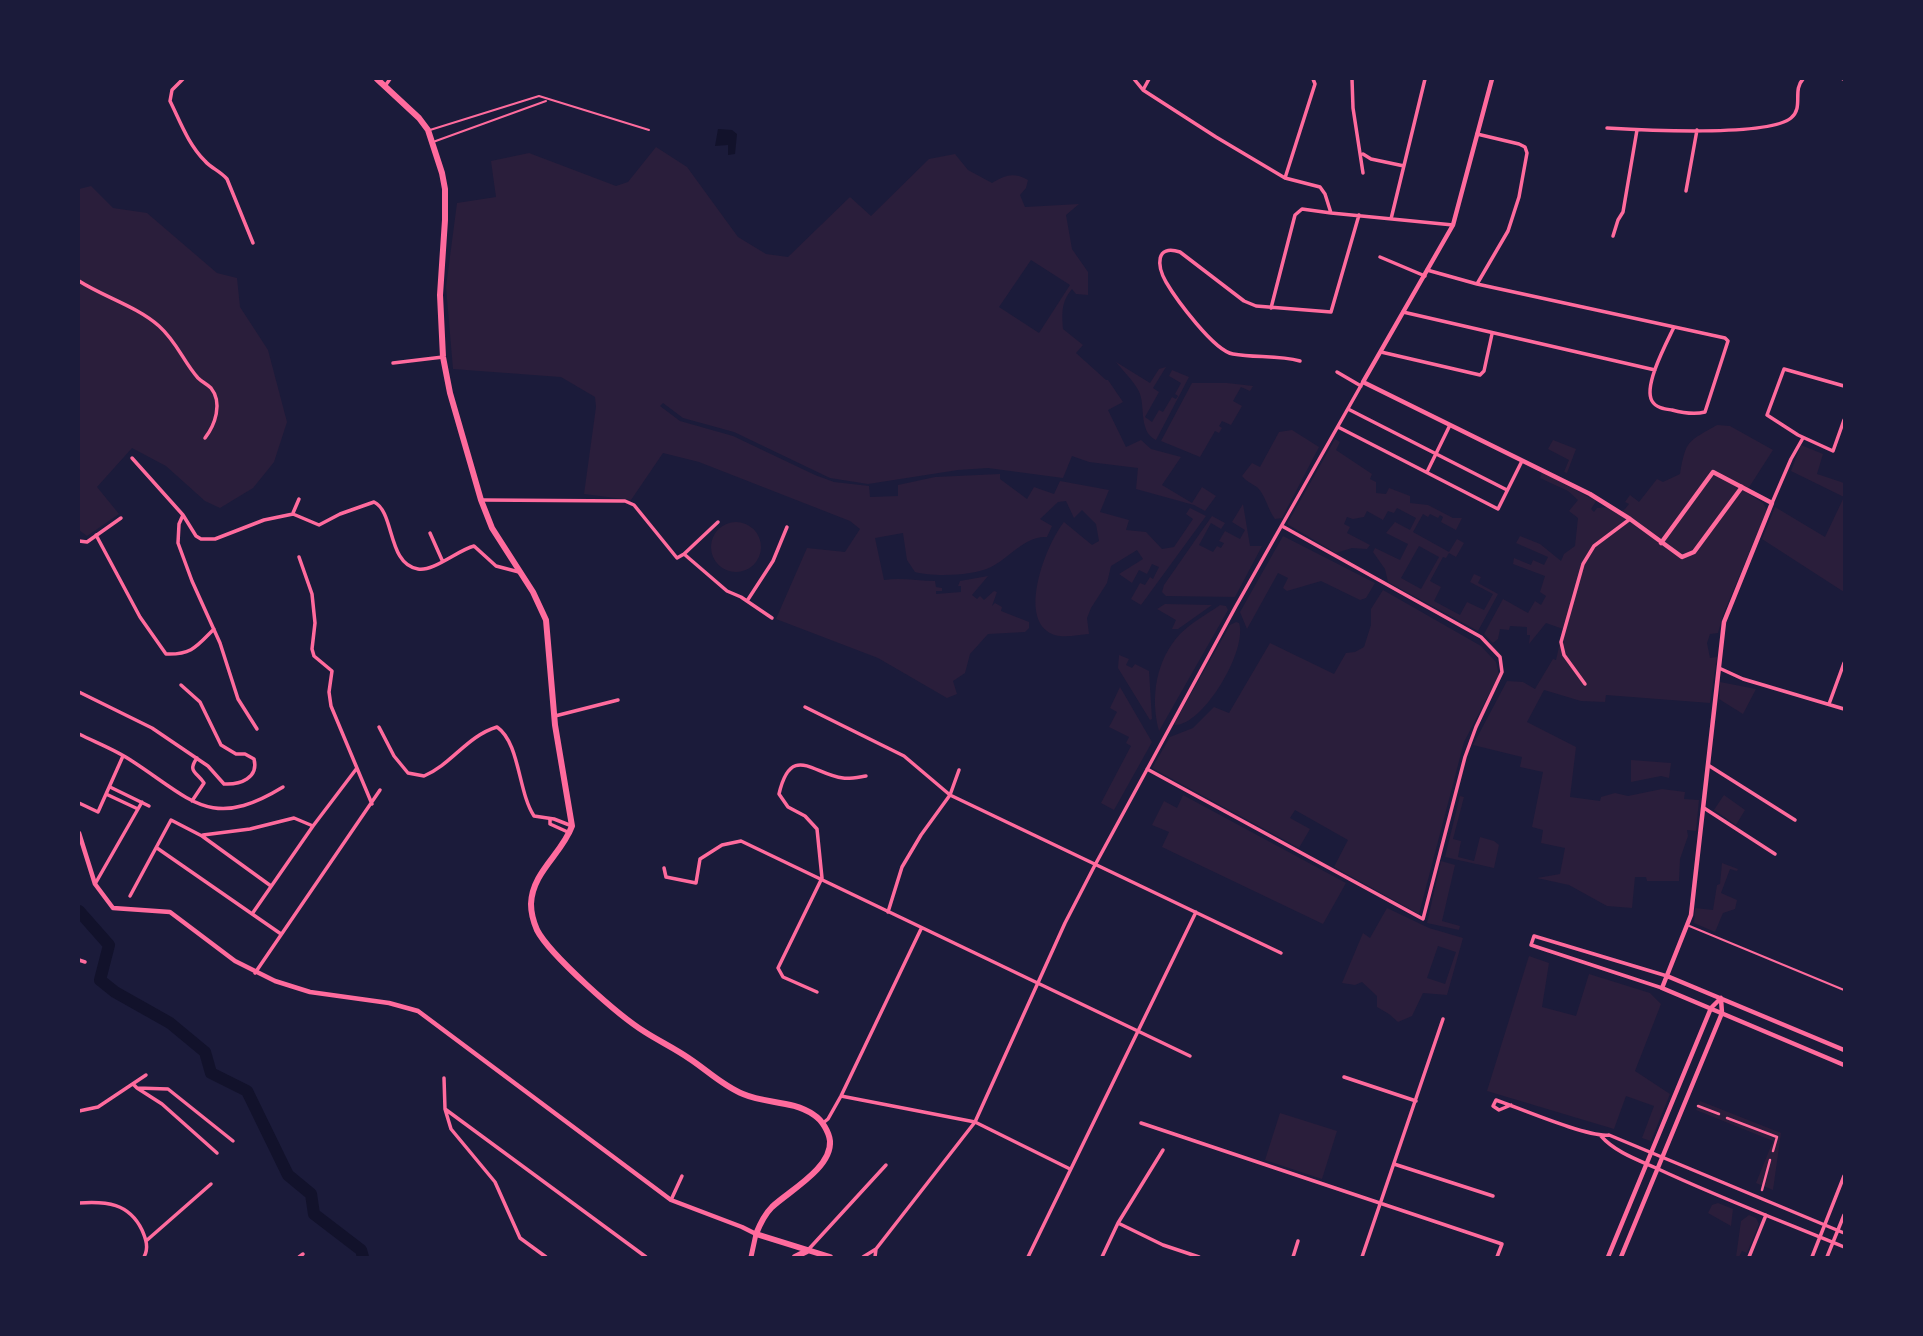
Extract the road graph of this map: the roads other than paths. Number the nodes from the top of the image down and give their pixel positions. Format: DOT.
graph roads {
  1 [pos="183,79"];
  2 [pos="377,79"];
  3 [pos="390,79"];
  4 [pos="1134,79"];
  5 [pos="1149,79"];
  6 [pos="1313,79"];
  7 [pos="1352,79"];
  8 [pos="1425,79"];
  9 [pos="1492,79"];
  10 [pos="1802,79"];
  11 [pos="385,86"];
  12 [pos="1143,90"];
  13 [pos="547,100"];
  14 [pos="1607,128"];
  15 [pos="428,130"];
  16 [pos="1637,130"];
  17 [pos="1697,130"];
  18 [pos="649,131"];
  19 [pos="1477,134"];
  20 [pos="433,142"];
  21 [pos="1361,153"];
  22 [pos="1404,166"];
  23 [pos="1363,173"];
  24 [pos="1285,178"];
  25 [pos="1686,191"];
  26 [pos="1331,213"];
  27 [pos="1359,215"];
  28 [pos="1391,219"];
  29 [pos="1453,225"];
  30 [pos="1614,236"];
  31 [pos="253,243"];
  32 [pos="1380,257"];
  33 [pos="1426,273"];
  34 [pos="79,281"];
  35 [pos="1477,284"];
  36 [pos="1271,308"];
  37 [pos="1403,312"];
  38 [pos="1674,327"];
  39 [pos="1492,334"];
  40 [pos="1381,352"];
  41 [pos="443,357"];
  42 [pos="1300,361"];
  43 [pos="393,363"];
  44 [pos="1655,370"];
  45 [pos="1337,372"];
  46 [pos="1362,384"];
  47 [pos="1844,386"];
  48 [pos="1348,409"];
  49 [pos="1844,420"];
  50 [pos="1450,425"];
  51 [pos="1338,427"];
  52 [pos="205,438"];
  53 [pos="1803,438"];
  54 [pos="1436,454"];
  55 [pos="132,458"];
  56 [pos="1522,461"];
  57 [pos="1427,472"];
  58 [pos="1742,487"];
  59 [pos="1507,490"];
  60 [pos="299,499"];
  61 [pos="481,500"];
  62 [pos="1772,503"];
  63 [pos="293,514"];
  64 [pos="183,515"];
  65 [pos="121,518"];
  66 [pos="1630,519"];
  67 [pos="718,522"];
  68 [pos="1282,526"];
  69 [pos="787,527"];
  70 [pos="430,533"];
  71 [pos="96,535"];
  72 [pos="79,541"];
  73 [pos="1661,543"];
  74 [pos="684,554"];
  75 [pos="299,557"];
  76 [pos="442,561"];
  77 [pos="519,572"];
  78 [pos="747,601"];
  79 [pos="772,618"];
  80 [pos="214,629"];
  81 [pos="1844,663"];
  82 [pos="1717,668"];
  83 [pos="1585,684"];
  84 [pos="181,685"];
  85 [pos="79,692"];
  86 [pos="618,700"];
  87 [pos="1829,704"];
  88 [pos="805,707"];
  89 [pos="1844,709"];
  90 [pos="554,716"];
  91 [pos="379,727"];
  92 [pos="257,729"];
  93 [pos="79,734"];
  94 [pos="123,755"];
  95 [pos="197,757"];
  96 [pos="1707,764"];
  97 [pos="357,768"];
  98 [pos="959,769"];
  99 [pos="1146,769"];
  100 [pos="866,776"];
  101 [pos="110,787"];
  102 [pos="283,787"];
  103 [pos="380,790"];
  104 [pos="106,794"];
  105 [pos="950,795"];
  106 [pos="192,801"];
  107 [pos="142,802"];
  108 [pos="79,803"];
  109 [pos="372,804"];
  110 [pos="149,806"];
  111 [pos="1702,807"];
  112 [pos="138,809"];
  113 [pos="1795,820"];
  114 [pos="313,826"];
  115 [pos="571,830"];
  116 [pos="79,833"];
  117 [pos="202,836"];
  118 [pos="157,848"];
  119 [pos="1775,854"];
  120 [pos="1095,864"];
  121 [pos="664,868"];
  122 [pos="822,878"];
  123 [pos="95,884"];
  124 [pos="271,886"];
  125 [pos="130,896"];
  126 [pos="888,912"];
  127 [pos="1196,912"];
  128 [pos="252,914"];
  129 [pos="1687,925"];
  130 [pos="921,929"];
  131 [pos="281,934"];
  132 [pos="1551,940"];
  133 [pos="1548,951"];
  134 [pos="1281,953"];
  135 [pos="1600,955"];
  136 [pos="79,960"];
  137 [pos="85,962"];
  138 [pos="1595,966"];
  139 [pos="255,973"];
  140 [pos="1667,976"];
  141 [pos="1038,984"];
  142 [pos="1662,988"];
  143 [pos="1844,990"];
  144 [pos="817,992"];
  145 [pos="1721,999"];
  146 [pos="1711,1008"];
  147 [pos="1722,1013"];
  148 [pos="1443,1019"];
  149 [pos="1138,1031"];
  150 [pos="1844,1049"];
  151 [pos="1190,1056"];
  152 [pos="1844,1065"];
  153 [pos="146,1075"];
  154 [pos="1344,1077"];
  155 [pos="444,1078"];
  156 [pos="133,1083"];
  157 [pos="137,1088"];
  158 [pos="841,1096"];
  159 [pos="1416,1101"];
  160 [pos="1511,1105"];
  161 [pos="1698,1106"];
  162 [pos="445,1108"];
  163 [pos="79,1111"];
  164 [pos="1719,1114"];
  165 [pos="1727,1118"];
  166 [pos="975,1122"];
  167 [pos="1141,1123"];
  168 [pos="822,1124"];
  169 [pos="1601,1136"];
  170 [pos="233,1141"];
  171 [pos="1163,1150"];
  172 [pos="1773,1151"];
  173 [pos="217,1153"];
  174 [pos="1651,1153"];
  175 [pos="1662,1158"];
  176 [pos="1770,1160"];
  177 [pos="1394,1164"];
  178 [pos="1647,1164"];
  179 [pos="886,1165"];
  180 [pos="1070,1169"];
  181 [pos="1658,1169"];
  182 [pos="1844,1176"];
  183 [pos="682,1177"];
  184 [pos="211,1184"];
  185 [pos="1762,1190"];
  186 [pos="1493,1196"];
  187 [pos="671,1200"];
  188 [pos="1380,1202"];
  189 [pos="79,1203"];
  190 [pos="1766,1215"];
  191 [pos="1844,1215"];
  192 [pos="1118,1223"];
  193 [pos="1825,1225"];
  194 [pos="1838,1230"];
  195 [pos="1844,1233"];
  196 [pos="756,1234"];
  197 [pos="1820,1237"];
  198 [pos="146,1241"];
  199 [pos="1298,1241"];
  200 [pos="1833,1242"];
  201 [pos="1844,1247"];
  202 [pos="876,1249"];
  203 [pos="807,1251"];
  204 [pos="144,1257"];
  205 [pos="546,1257"];
  206 [pos="646,1257"];
  207 [pos="751,1257"];
  208 [pos="795,1257"];
  209 [pos="830,1257"];
  210 [pos="863,1257"];
  211 [pos="875,1257"];
  212 [pos="1028,1257"];
  213 [pos="1102,1257"];
  214 [pos="1199,1257"];
  215 [pos="1293,1257"];
  216 [pos="1362,1257"];
  217 [pos="1497,1257"];
  218 [pos="1608,1257"];
  219 [pos="1621,1257"];
  220 [pos="1749,1257"];
  221 [pos="1812,1257"];
  222 [pos="1827,1257"];
  1 -- 31 [label="street"];
  2 -- 11 [label="main road"];
  3 -- 11 [label="street"];
  4 -- 12 [label="street"];
  5 -- 12 [label="street"];
  6 -- 24 [label="street"];
  7 -- 21 [label="street"];
  8 -- 22 [label="street"];
  9 -- 19 [label="street"];
  10 -- 17 [label="street"];
  11 -- 15 [label="main road"];
  12 -- 24 [label="street"];
  13 -- 15 [label="lane"];
  13 -- 18 [label="lane"];
  13 -- 20 [label="lane"];
  14 -- 16 [label="street"];
  15 -- 20 [label="main road"];
  16 -- 17 [label="street"];
  16 -- 30 [label="street"];
  17 -- 25 [label="street"];
  19 -- 29 [label="street"];
  19 -- 35 [label="street"];
  20 -- 41 [label="main road"];
  21 -- 22 [label="street"];
  21 -- 23 [label="street"];
  22 -- 28 [label="street"];
  24 -- 26 [label="street"];
  26 -- 27 [label="street"];
  26 -- 36 [label="street"];
  27 -- 28 [label="street"];
  27 -- 36 [label="street"];
  28 -- 29 [label="street"];
  29 -- 33 [label="street"];
  32 -- 33 [label="street"];
  33 -- 35 [label="street"];
  33 -- 37 [label="street"];
  34 -- 52 [label="street"];
  35 -- 38 [label="street"];
  36 -- 42 [label="street"];
  37 -- 39 [label="street"];
  37 -- 40 [label="street"];
  38 -- 44 [label="street"];
  38 -- 44 [label="street"];
  39 -- 40 [label="street"];
  39 -- 44 [label="street"];
  40 -- 46 [label="street"];
  41 -- 43 [label="street"];
  41 -- 61 [label="main road"];
  45 -- 46 [label="street"];
  46 -- 48 [label="street"];
  46 -- 50 [label="street"];
  47 -- 53 [label="street"];
  48 -- 51 [label="street"];
  48 -- 54 [label="street"];
  49 -- 53 [label="street"];
  50 -- 54 [label="street"];
  50 -- 56 [label="street"];
  51 -- 57 [label="street"];
  51 -- 68 [label="street"];
  53 -- 62 [label="street"];
  54 -- 57 [label="street"];
  54 -- 59 [label="street"];
  55 -- 64 [label="street"];
  56 -- 59 [label="street"];
  56 -- 66 [label="street"];
  57 -- 59 [label="street"];
  58 -- 62 [label="street"];
  58 -- 73 [label="street"];
  58 -- 73 [label="street"];
  60 -- 63 [label="street"];
  61 -- 74 [label="street"];
  61 -- 77 [label="main road"];
  62 -- 82 [label="street"];
  63 -- 64 [label="street"];
  63 -- 76 [label="street"];
  64 -- 80 [label="street"];
  65 -- 71 [label="street"];
  66 -- 73 [label="street"];
  66 -- 83 [label="street"];
  67 -- 74 [label="street"];
  68 -- 99 [label="street"];
  68 -- 99 [label="street"];
  69 -- 78 [label="street"];
  70 -- 76 [label="street"];
  71 -- 72 [label="street"];
  71 -- 80 [label="street"];
  74 -- 78 [label="street"];
  75 -- 97 [label="street"];
  76 -- 77 [label="street"];
  77 -- 90 [label="main road"];
  78 -- 79 [label="street"];
  80 -- 92 [label="street"];
  81 -- 87 [label="street"];
  82 -- 87 [label="street"];
  82 -- 96 [label="street"];
  84 -- 95 [label="street"];
  85 -- 95 [label="street"];
  86 -- 90 [label="street"];
  87 -- 89 [label="street"];
  88 -- 105 [label="street"];
  90 -- 115 [label="main road"];
  91 -- 115 [label="street"];
  93 -- 94 [label="street"];
  94 -- 101 [label="street"];
  94 -- 106 [label="street"];
  95 -- 106 [label="street"];
  96 -- 111 [label="street"];
  96 -- 113 [label="street"];
  97 -- 109 [label="street"];
  97 -- 114 [label="street"];
  98 -- 105 [label="street"];
  99 -- 120 [label="street"];
  100 -- 122 [label="street"];
  101 -- 104 [label="street"];
  101 -- 107 [label="street"];
  102 -- 106 [label="street"];
  103 -- 109 [label="street"];
  104 -- 108 [label="street"];
  104 -- 112 [label="street"];
  105 -- 120 [label="street"];
  105 -- 126 [label="street"];
  107 -- 110 [label="street"];
  107 -- 112 [label="street"];
  109 -- 131 [label="street"];
  111 -- 119 [label="street"];
  111 -- 129 [label="street"];
  112 -- 123 [label="street"];
  114 -- 117 [label="street"];
  114 -- 124 [label="street"];
  115 -- 168 [label="main road"];
  116 -- 123 [label="street"];
  117 -- 118 [label="street"];
  117 -- 124 [label="street"];
  118 -- 125 [label="street"];
  118 -- 128 [label="street"];
  120 -- 127 [label="street"];
  120 -- 141 [label="street"];
  121 -- 122 [label="street"];
  122 -- 126 [label="street"];
  122 -- 144 [label="street"];
  123 -- 139 [label="street"];
  124 -- 128 [label="street"];
  126 -- 130 [label="street"];
  127 -- 134 [label="street"];
  127 -- 149 [label="street"];
  128 -- 131 [label="street"];
  129 -- 140 [label="street"];
  129 -- 143 [label="lane"];
  130 -- 141 [label="street"];
  130 -- 158 [label="street"];
  131 -- 139 [label="street"];
  132 -- 133 [label="street"];
  132 -- 133 [label="street"];
  132 -- 135 [label="street"];
  133 -- 138 [label="street"];
  135 -- 138 [label="street"];
  135 -- 140 [label="street"];
  136 -- 137 [label="street"];
  138 -- 142 [label="street"];
  139 -- 187 [label="street"];
  140 -- 142 [label="street"];
  140 -- 145 [label="street"];
  141 -- 149 [label="street"];
  141 -- 166 [label="street"];
  142 -- 146 [label="street"];
  145 -- 146 [label="street"];
  145 -- 147 [label="street"];
  145 -- 150 [label="street"];
  146 -- 147 [label="street"];
  146 -- 174 [label="street"];
  147 -- 152 [label="street"];
  147 -- 175 [label="street"];
  148 -- 159 [label="street"];
  149 -- 151 [label="street"];
  149 -- 180 [label="street"];
  153 -- 156 [label="street"];
  154 -- 159 [label="street"];
  155 -- 162 [label="street"];
  156 -- 157 [label="street"];
  156 -- 163 [label="street"];
  157 -- 170 [label="street"];
  157 -- 173 [label="street"];
  158 -- 166 [label="street"];
  158 -- 168 [label="street"];
  159 -- 177 [label="street"];
  160 -- 160 [label="street"];
  160 -- 169 [label="street"];
  161 -- 164 [label="street"];
  162 -- 205 [label="street"];
  162 -- 206 [label="street"];
  165 -- 172 [label="street"];
  166 -- 180 [label="street"];
  166 -- 202 [label="street"];
  167 -- 188 [label="street"];
  168 -- 196 [label="main road"];
  169 -- 174 [label="street"];
  169 -- 178 [label="street"];
  171 -- 192 [label="street"];
  174 -- 175 [label="street"];
  174 -- 178 [label="street"];
  175 -- 181 [label="street"];
  175 -- 193 [label="street"];
  176 -- 185 [label="street"];
  177 -- 186 [label="street"];
  177 -- 188 [label="street"];
  178 -- 181 [label="street"];
  178 -- 218 [label="street"];
  179 -- 203 [label="street"];
  180 -- 212 [label="street"];
  181 -- 190 [label="street"];
  181 -- 219 [label="street"];
  182 -- 193 [label="street"];
  183 -- 187 [label="street"];
  184 -- 198 [label="street"];
  187 -- 196 [label="street"];
  188 -- 216 [label="street"];
  188 -- 217 [label="street"];
  189 -- 198 [label="street"];
  190 -- 197 [label="street"];
  190 -- 220 [label="street"];
  191 -- 194 [label="street"];
  192 -- 213 [label="street"];
  192 -- 214 [label="street"];
  193 -- 194 [label="street"];
  193 -- 197 [label="street"];
  194 -- 195 [label="street"];
  194 -- 200 [label="street"];
  196 -- 203 [label="main road"];
  196 -- 207 [label="main road"];
  197 -- 200 [label="street"];
  197 -- 221 [label="street"];
  198 -- 204 [label="street"];
  199 -- 215 [label="street"];
  200 -- 201 [label="street"];
  200 -- 222 [label="street"];
  202 -- 210 [label="street"];
  202 -- 211 [label="street"];
  203 -- 208 [label="main road"];
  203 -- 209 [label="main road"];
}
